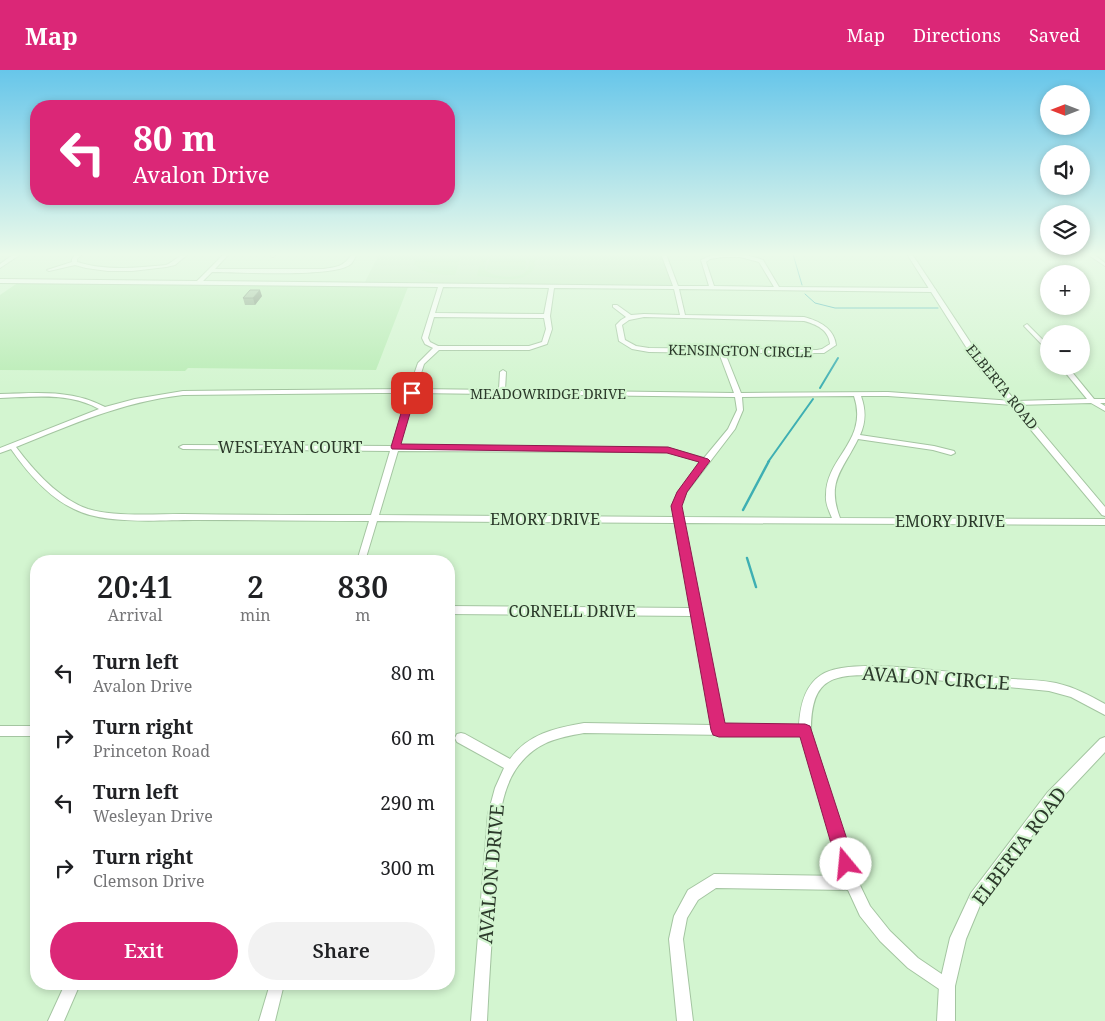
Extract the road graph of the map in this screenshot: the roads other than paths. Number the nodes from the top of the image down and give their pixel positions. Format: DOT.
graph roads {
  1 [pos="437,298"];
  2 [pos="550,298"];
  3 [pos="678,298"];
  4 [pos="938,298"];
  5 [pos="615,306"];
  6 [pos="432,315"];
  7 [pos="547,316"];
  8 [pos="630,317"];
  9 [pos="682,317"];
  10 [pos="1027,326"];
  11 [pos="1040,340"];
  12 [pos="629,346"];
  13 [pos="437,348"];
  14 [pos="620,350"];
  15 [pos="721,351"];
  16 [pos="503,372"];
  17 [pos="1070,375"];
  18 [pos="412,393"];
  19 [pos="502,393"];
  20 [pos="857,394"];
  21 [pos="738,395"];
  22 [pos="0,396"];
  23 [pos="1092,401"];
  24 [pos="1105,402"];
  25 [pos="1014,403"];
  26 [pos="103,409"];
  27 [pos="1105,409"];
  28 [pos="856,437"];
  29 [pos="12,446"];
  30 [pos="183,447"];
  31 [pos="396,447"];
  32 [pos="0,450"];
  33 [pos="951,453"];
  34 [pos="705,461"];
  35 [pos="1105,513"];
  36 [pos="373,518"];
  37 [pos="679,519"];
  38 [pos="837,521"];
  39 [pos="1105,522"];
  40 [pos="363,555"];
  41 [pos="455,610"];
  42 [pos="696,612"];
  43 [pos="1105,710"];
  44 [pos="719,730"];
  45 [pos="805,730"];
  46 [pos="0,731"];
  47 [pos="30,731"];
  48 [pos="461,738"];
  49 [pos="1105,743"];
  50 [pos="510,765"];
  51 [pos="852,883"];
  52 [pos="947,986"];
  53 [pos="70,990"];
  54 [pos="275,990"];
  55 [pos="56,1021"];
  56 [pos="267,1021"];
  57 [pos="479,1021"];
  58 [pos="685,1021"];
  59 [pos="946,1021"];
  1 -- 6 [label="street"];
  2 -- 7 [label="street"];
  3 -- 9 [label="street"];
  4 -- 25 [label="street, ELBERTA ROAD"];
  5 -- 8 [label="street"];
  6 -- 7 [label="street"];
  6 -- 13 [label="street"];
  7 -- 13 [label="street"];
  8 -- 9 [label="street, KENSINGTON CIRCLE"];
  8 -- 12 [label="street"];
  9 -- 15 [label="street, KENSINGTON CIRCLE"];
  10 -- 11 [label="street"];
  12 -- 14 [label="street"];
  12 -- 15 [label="street, KENSINGTON CIRCLE"];
  13 -- 18 [label="street"];
  15 -- 21 [label="street"];
  16 -- 19 [label="street"];
  17 -- 23 [label="street"];
  18 -- 19 [label="street, MEADOWRIDGE DRIVE"];
  18 -- 26 [label="street, MEADOWRIDGE DRIVE"];
  18 -- 31 [label="street"];
  19 -- 21 [label="street, MEADOWRIDGE DRIVE"];
  20 -- 21 [label="street, MEADOWRIDGE DRIVE"];
  20 -- 25 [label="street, MEADOWRIDGE DRIVE"];
  20 -- 28 [label="street"];
  21 -- 34 [label="street"];
  22 -- 26 [label="street"];
  23 -- 24 [label="street, MEADOWRIDGE DRIVE"];
  23 -- 25 [label="street, MEADOWRIDGE DRIVE"];
  23 -- 27 [label="street"];
  25 -- 35 [label="street, ELBERTA ROAD"];
  26 -- 29 [label="street, MEADOWRIDGE DRIVE"];
  28 -- 33 [label="street"];
  28 -- 38 [label="street"];
  29 -- 32 [label="street, MEADOWRIDGE DRIVE"];
  29 -- 36 [label="street, EMORY DRIVE"];
  30 -- 31 [label="street, WESLEYAN COURT"];
  31 -- 34 [label="street, WESLEYAN COURT"];
  31 -- 36 [label="street"];
  34 -- 37 [label="street"];
  36 -- 37 [label="street, EMORY DRIVE"];
  36 -- 40 [label="street"];
  37 -- 38 [label="street, EMORY DRIVE"];
  37 -- 42 [label="street"];
  38 -- 39 [label="street, EMORY DRIVE"];
  41 -- 42 [label="street, CORNELL DRIVE"];
  42 -- 44 [label="street"];
  43 -- 45 [label="street, AVALON CIRCLE"];
  44 -- 45 [label="street, AVALON DRIVE"];
  44 -- 50 [label="street, AVALON DRIVE"];
  45 -- 51 [label="street, AVALON CIRCLE"];
  46 -- 47 [label="street"];
  48 -- 50 [label="street"];
  49 -- 52 [label="street, ELBERTA ROAD"];
  50 -- 57 [label="street, AVALON DRIVE"];
  51 -- 52 [label="street, AVALON CIRCLE"];
  51 -- 58 [label="street"];
  52 -- 59 [label="street, ELBERTA ROAD"];
  53 -- 55 [label="street"];
  54 -- 56 [label="street"];
}
